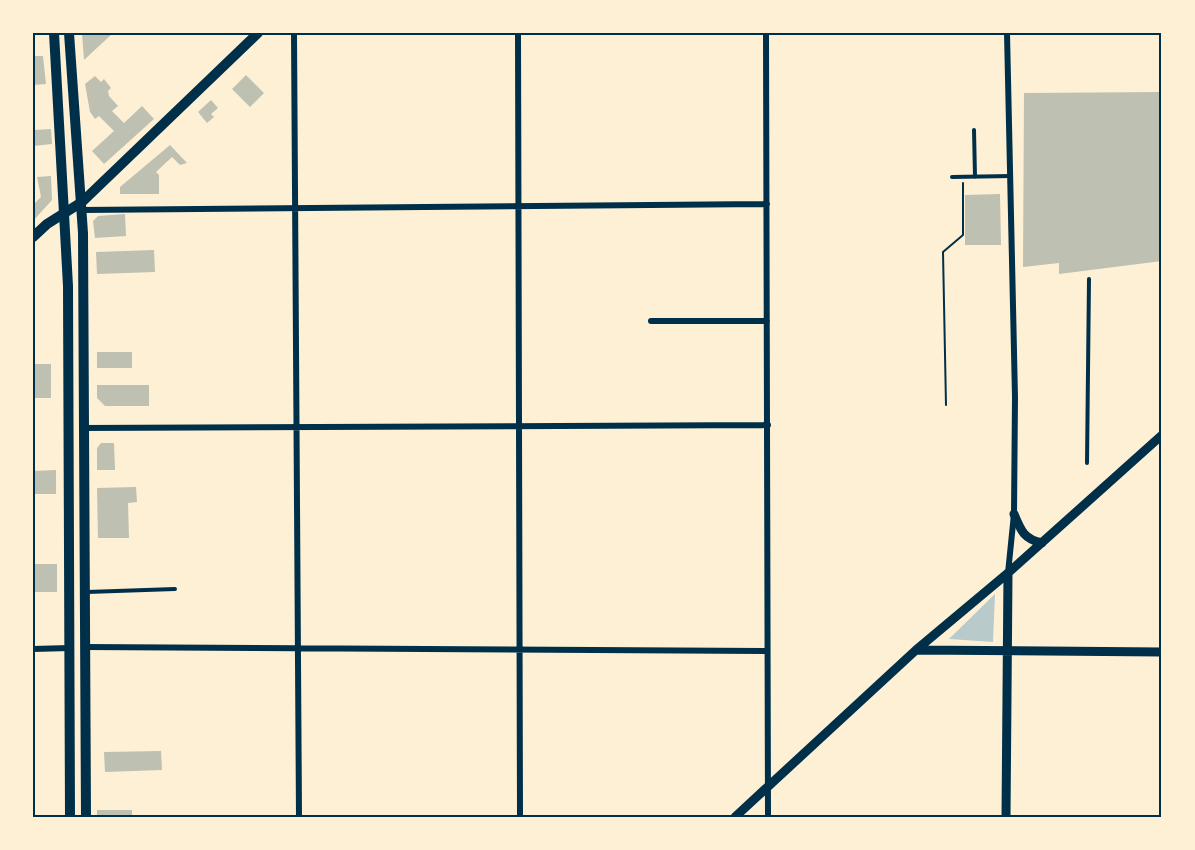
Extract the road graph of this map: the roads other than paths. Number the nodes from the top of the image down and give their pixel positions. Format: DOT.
graph roads {
  1 [pos="54,33"];
  2 [pos="69,33"];
  3 [pos="258,33"];
  4 [pos="294,33"];
  5 [pos="519,33"];
  6 [pos="766,33"];
  7 [pos="1007,33"];
  8 [pos="974,130"];
  9 [pos="1011,176"];
  10 [pos="952,177"];
  11 [pos="975,177"];
  12 [pos="767,204"];
  13 [pos="82,206"];
  14 [pos="518,206"];
  15 [pos="297,209"];
  16 [pos="66,213"];
  17 [pos="33,237"];
  18 [pos="1089,279"];
  19 [pos="651,321"];
  20 [pos="767,321"];
  21 [pos="520,424"];
  22 [pos="768,424"];
  23 [pos="297,425"];
  24 [pos="83,428"];
  25 [pos="1162,435"];
  26 [pos="1088,463"];
  27 [pos="1014,514"];
  28 [pos="1042,543"];
  29 [pos="1008,573"];
  30 [pos="175,589"];
  31 [pos="84,592"];
  32 [pos="84,647"];
  33 [pos="70,648"];
  34 [pos="33,649"];
  35 [pos="298,649"];
  36 [pos="519,649"];
  37 [pos="916,650"];
  38 [pos="767,651"];
  39 [pos="1006,651"];
  40 [pos="1162,652"];
  41 [pos="768,786"];
  42 [pos="70,817"];
  43 [pos="86,817"];
  44 [pos="299,817"];
  45 [pos="520,817"];
  46 [pos="735,817"];
  47 [pos="768,817"];
  48 [pos="1006,817"];
  1 -- 16 [label="main road"];
  2 -- 13 [label="main road"];
  3 -- 13 [label="main road"];
  4 -- 15 [label="street"];
  5 -- 14 [label="street"];
  6 -- 12 [label="street"];
  7 -- 9 [label="street"];
  8 -- 11 [label="lane"];
  9 -- 11 [label="lane"];
  9 -- 27 [label="street"];
  10 -- 11 [label="lane"];
  12 -- 14 [label="street"];
  12 -- 20 [label="street"];
  13 -- 15 [label="street"];
  13 -- 16 [label="main road"];
  13 -- 24 [label="main road"];
  14 -- 15 [label="street"];
  14 -- 21 [label="street"];
  15 -- 23 [label="street"];
  16 -- 17 [label="main road"];
  16 -- 33 [label="main road"];
  18 -- 26 [label="lane"];
  19 -- 20 [label="street"];
  20 -- 22 [label="street"];
  21 -- 22 [label="street"];
  21 -- 23 [label="street"];
  21 -- 36 [label="street"];
  22 -- 38 [label="street"];
  23 -- 24 [label="street"];
  23 -- 35 [label="street"];
  24 -- 31 [label="main road"];
  25 -- 28 [label="street"];
  27 -- 28 [label="street"];
  27 -- 29 [label="street"];
  28 -- 29 [label="street"];
  29 -- 37 [label="street"];
  29 -- 39 [label="street"];
  30 -- 31 [label="lane"];
  31 -- 32 [label="main road"];
  32 -- 35 [label="street"];
  32 -- 43 [label="main road"];
  33 -- 34 [label="street"];
  33 -- 42 [label="main road"];
  35 -- 36 [label="street"];
  35 -- 44 [label="street"];
  36 -- 38 [label="street"];
  36 -- 45 [label="street"];
  37 -- 39 [label="street"];
  37 -- 41 [label="street"];
  38 -- 41 [label="street"];
  39 -- 40 [label="street"];
  39 -- 48 [label="street"];
  41 -- 46 [label="street"];
  41 -- 47 [label="street"];
}
